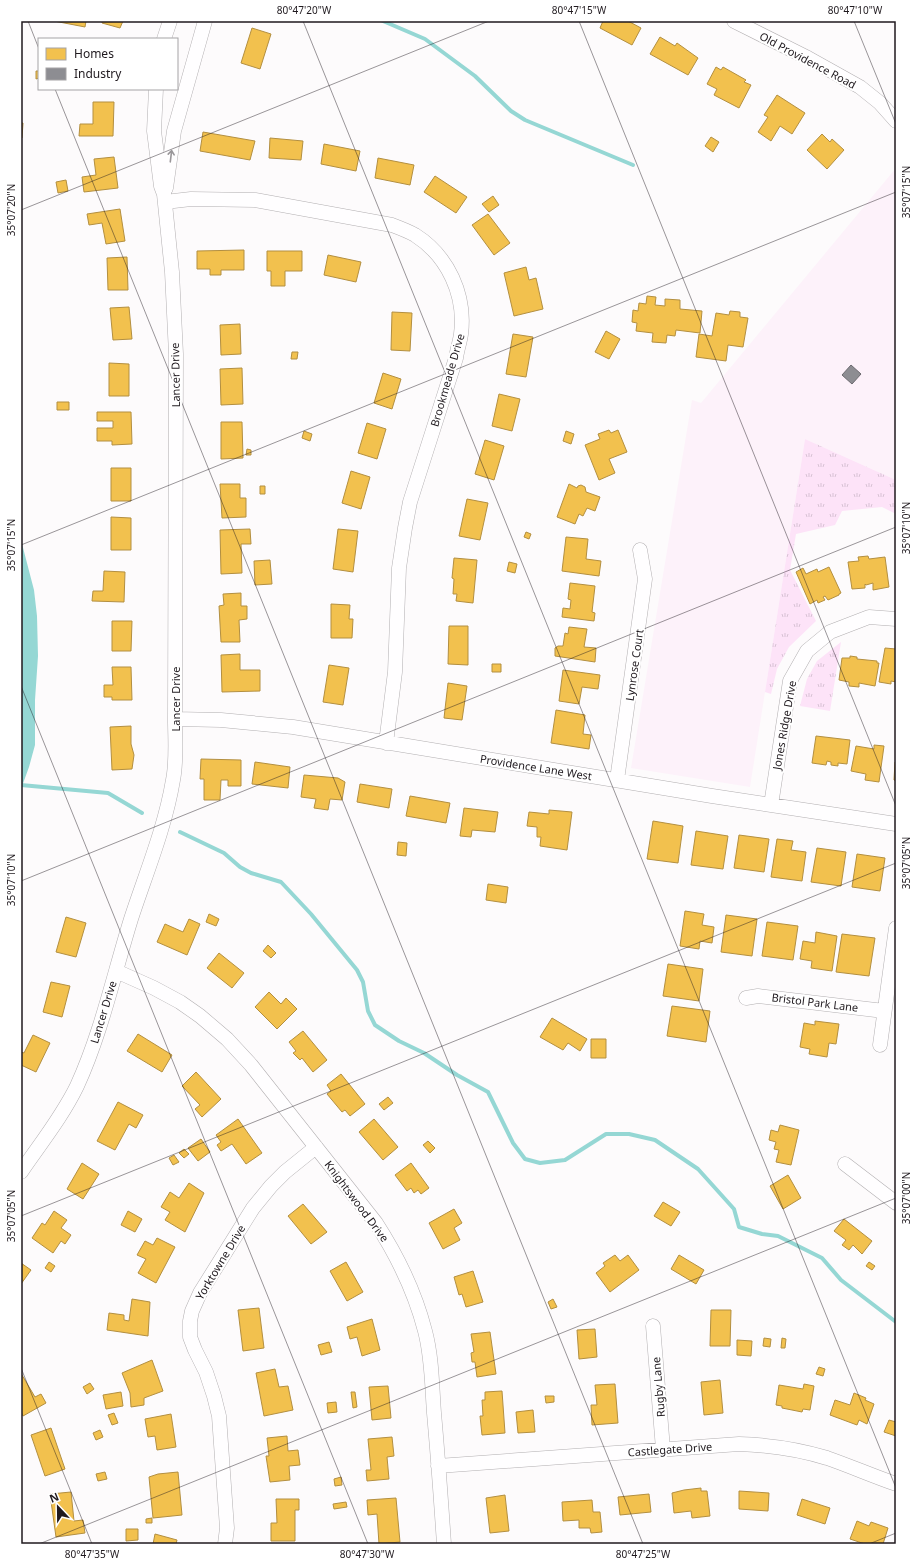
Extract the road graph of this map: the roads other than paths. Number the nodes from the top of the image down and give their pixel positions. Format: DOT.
graph roads {
  1 [pos="170,21"];
  2 [pos="205,21"];
  3 [pos="734,21"];
  4 [pos="164,38"];
  5 [pos="156,90"];
  6 [pos="896,121"];
  7 [pos="164,198"];
  8 [pos="640,550"];
  9 [pos="896,619"];
  10 [pos="175,720"];
  11 [pos="386,743"];
  12 [pos="617,780"];
  13 [pos="770,805"];
  14 [pos="896,824"];
  15 [pos="896,928"];
  16 [pos="116,971"];
  17 [pos="746,998"];
  18 [pos="884,1011"];
  19 [pos="880,1045"];
  20 [pos="316,1147"];
  21 [pos="845,1164"];
  22 [pos="21,1172"];
  23 [pos="896,1203"];
  24 [pos="653,1326"];
  25 [pos="663,1449"];
  26 [pos="438,1466"];
  27 [pos="896,1484"];
  28 [pos="225,1544"];
  29 [pos="444,1544"];
  1 -- 4 [label="street"];
  7 -- 2 [label="street, Lancer Drive, one-way"];
  3 -- 6 [label="street, Old Providence Road"];
  5 -- 7 [label="street, Lancer Drive"];
  7 -- 10 [label="street, Lancer Drive"];
  7 -- 11 [label="street, Brookmeade Drive"];
  8 -- 12 [label="street, Lynrose Court"];
  9 -- 13 [label="street, Jones Ridge Drive"];
  10 -- 11 [label="street, Providence Lane West"];
  10 -- 16 [label="street, Lancer Drive"];
  11 -- 12 [label="street, Providence Lane West"];
  12 -- 13 [label="street, Providence Lane West"];
  13 -- 14 [label="street, Providence Lane West"];
  15 -- 18 [label="street"];
  16 -- 20 [label="street, Knightswood Drive"];
  16 -- 22 [label="street, Lancer Drive"];
  17 -- 18 [label="street, Bristol Park Lane"];
  18 -- 19 [label="street"];
  20 -- 26 [label="street, Knightswood Drive"];
  20 -- 28 [label="street, Yorktowne Drive"];
  21 -- 23 [label="street"];
  24 -- 25 [label="street, Rugby Lane"];
  25 -- 26 [label="street, Castlegate Drive"];
  25 -- 27 [label="street, Castlegate Drive"];
  26 -- 29 [label="street, Knightswood Drive"];
}
